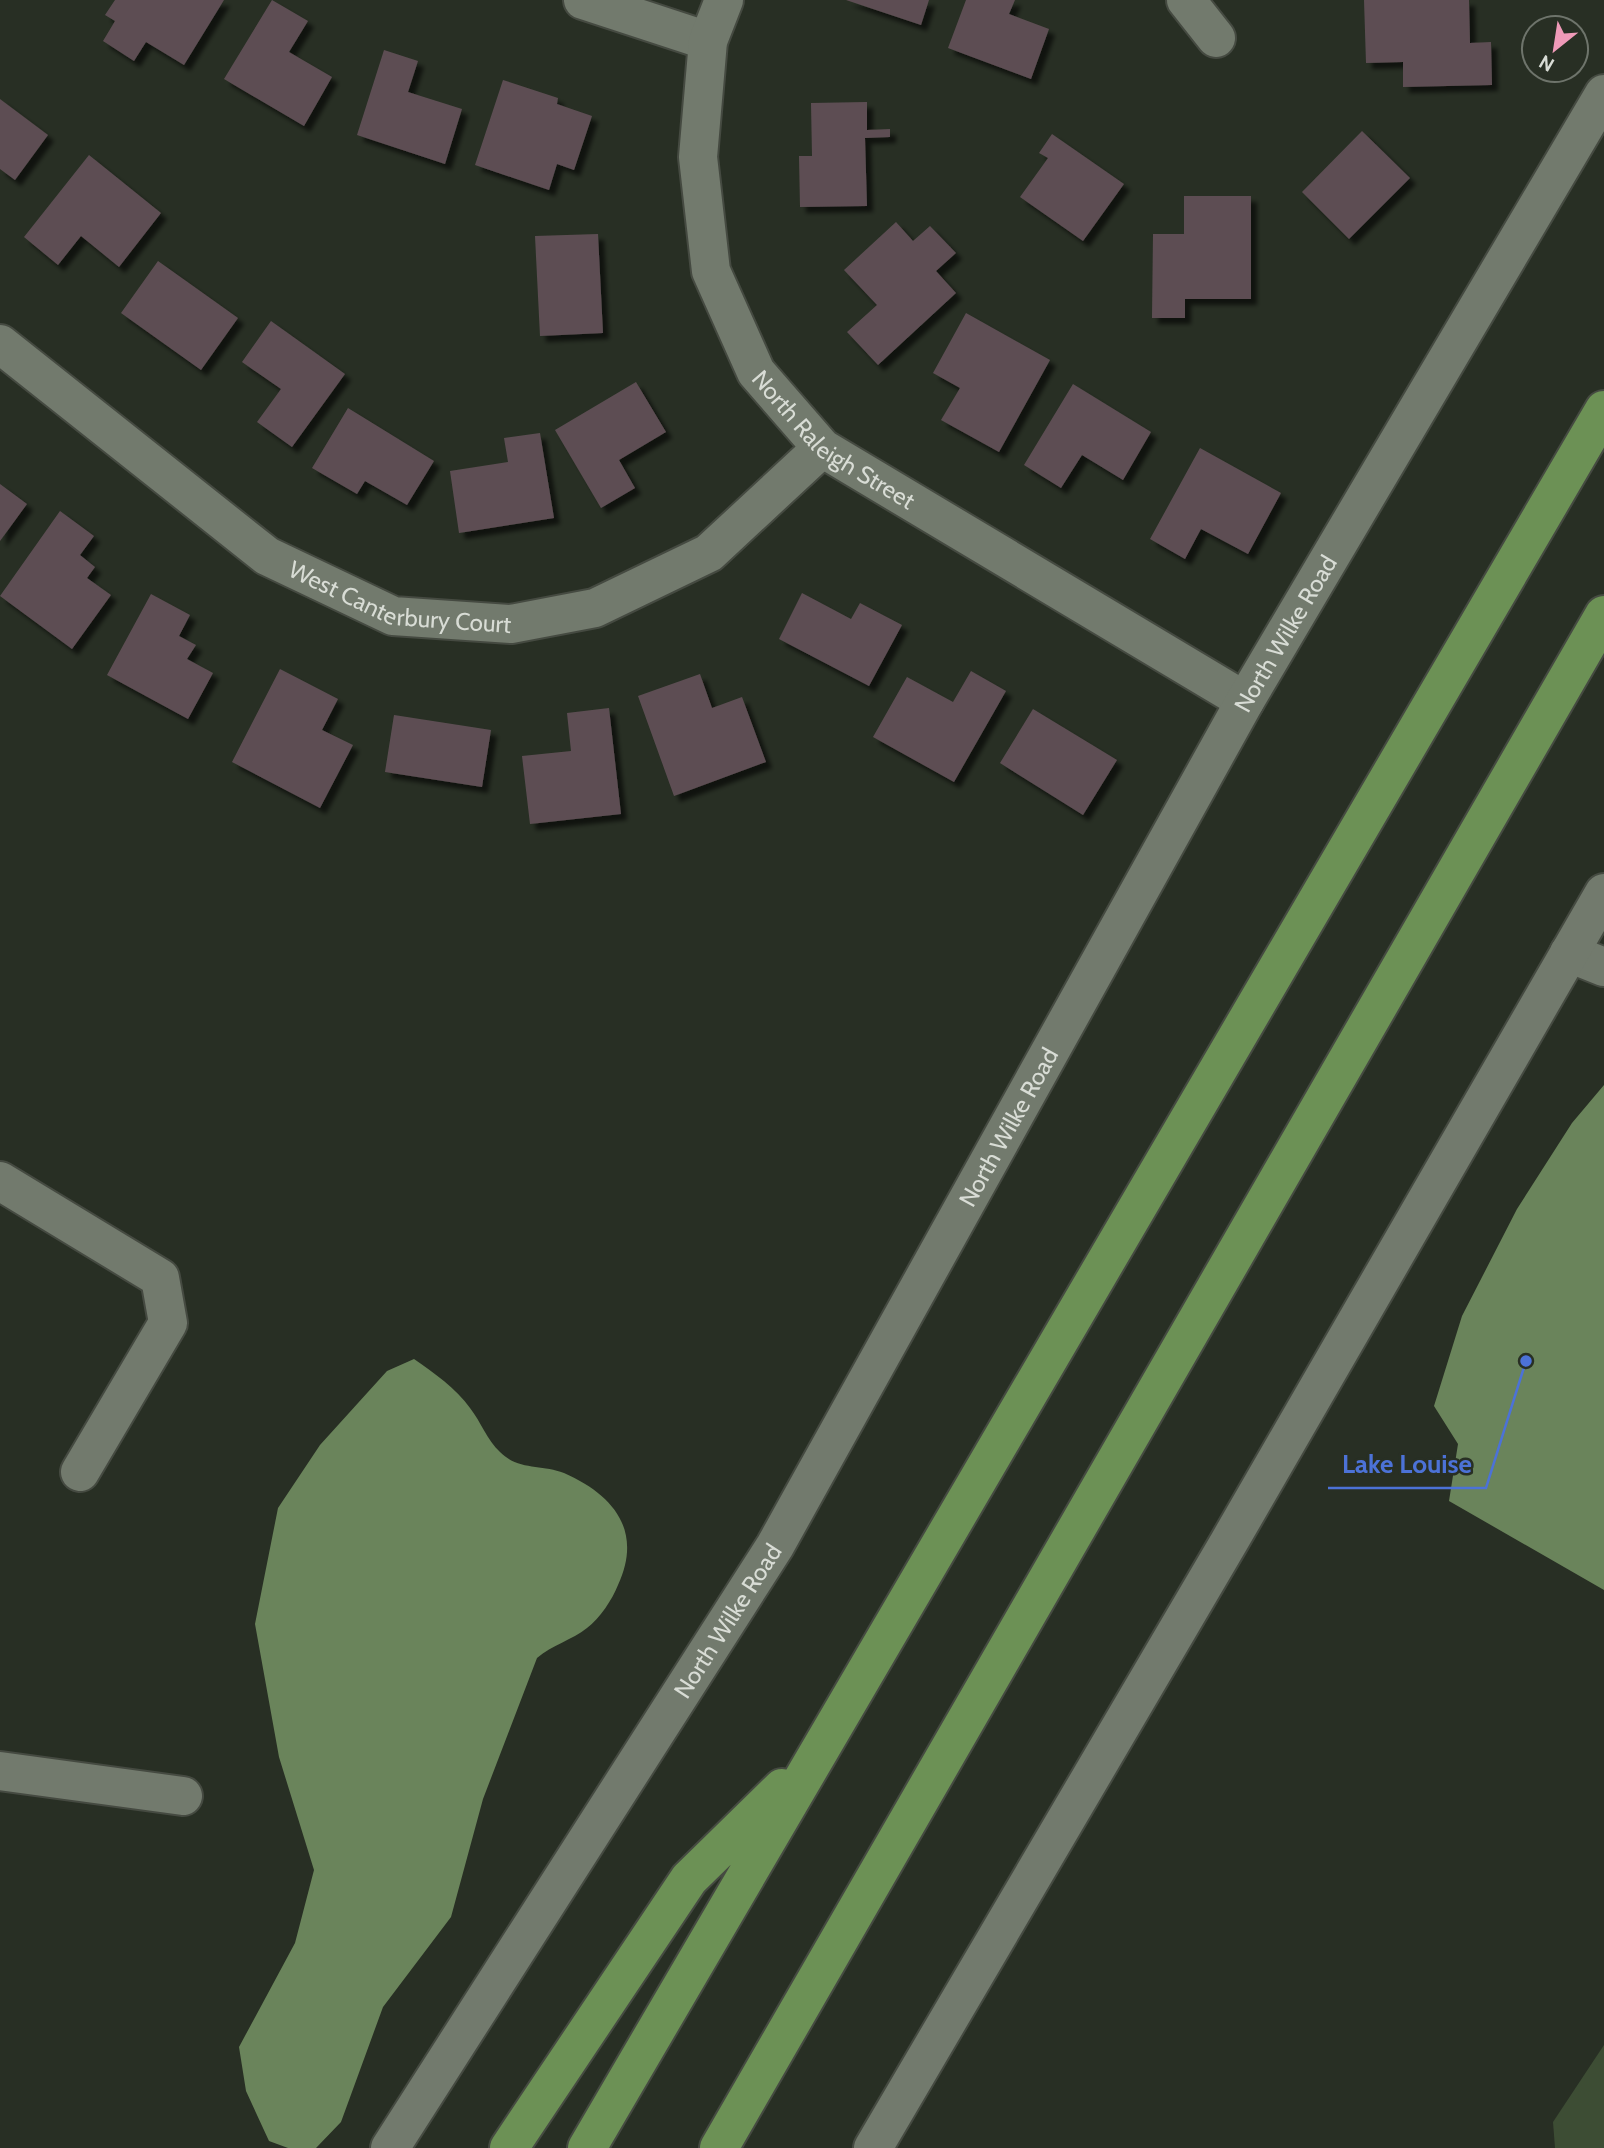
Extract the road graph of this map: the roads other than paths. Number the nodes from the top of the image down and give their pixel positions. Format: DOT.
graph roads {
  1 [pos="583,0"];
  2 [pos="724,0"];
  3 [pos="1186,0"];
  4 [pos="1216,38"];
  5 [pos="708,41"];
  6 [pos="1604,94"];
  7 [pos="0,344"];
  8 [pos="1604,411"];
  9 [pos="822,448"];
  10 [pos="1604,615"];
  11 [pos="1245,701"];
  12 [pos="1604,893"];
  13 [pos="1587,960"];
  14 [pos="0,1181"];
  15 [pos="80,1472"];
  16 [pos="818,1752"];
  17 [pos="1,1778"];
  18 [pos="183,1796"];
  19 [pos="390,2148"];
  20 [pos="509,2148"];
  21 [pos="587,2148"];
  22 [pos="719,2148"];
  23 [pos="873,2148"];
  1 -- 5 [label="street"];
  2 -- 5 [label="street, North Raleigh Street"];
  3 -- 4 [label="street"];
  5 -- 9 [label="street, North Raleigh Street"];
  6 -- 11 [label="street, North Wilke Road"];
  7 -- 9 [label="street, West Canterbury Court"];
  8 -- 16 [label="highway"];
  9 -- 11 [label="street, North Raleigh Street"];
  10 -- 22 [label="highway"];
  11 -- 19 [label="street, North Wilke Road"];
  12 -- 13 [label="street"];
  13 -- 23 [label="street"];
  14 -- 15 [label="street"];
  16 -- 20 [label="highway"];
  16 -- 21 [label="highway"];
  17 -- 18 [label="street"];
}
